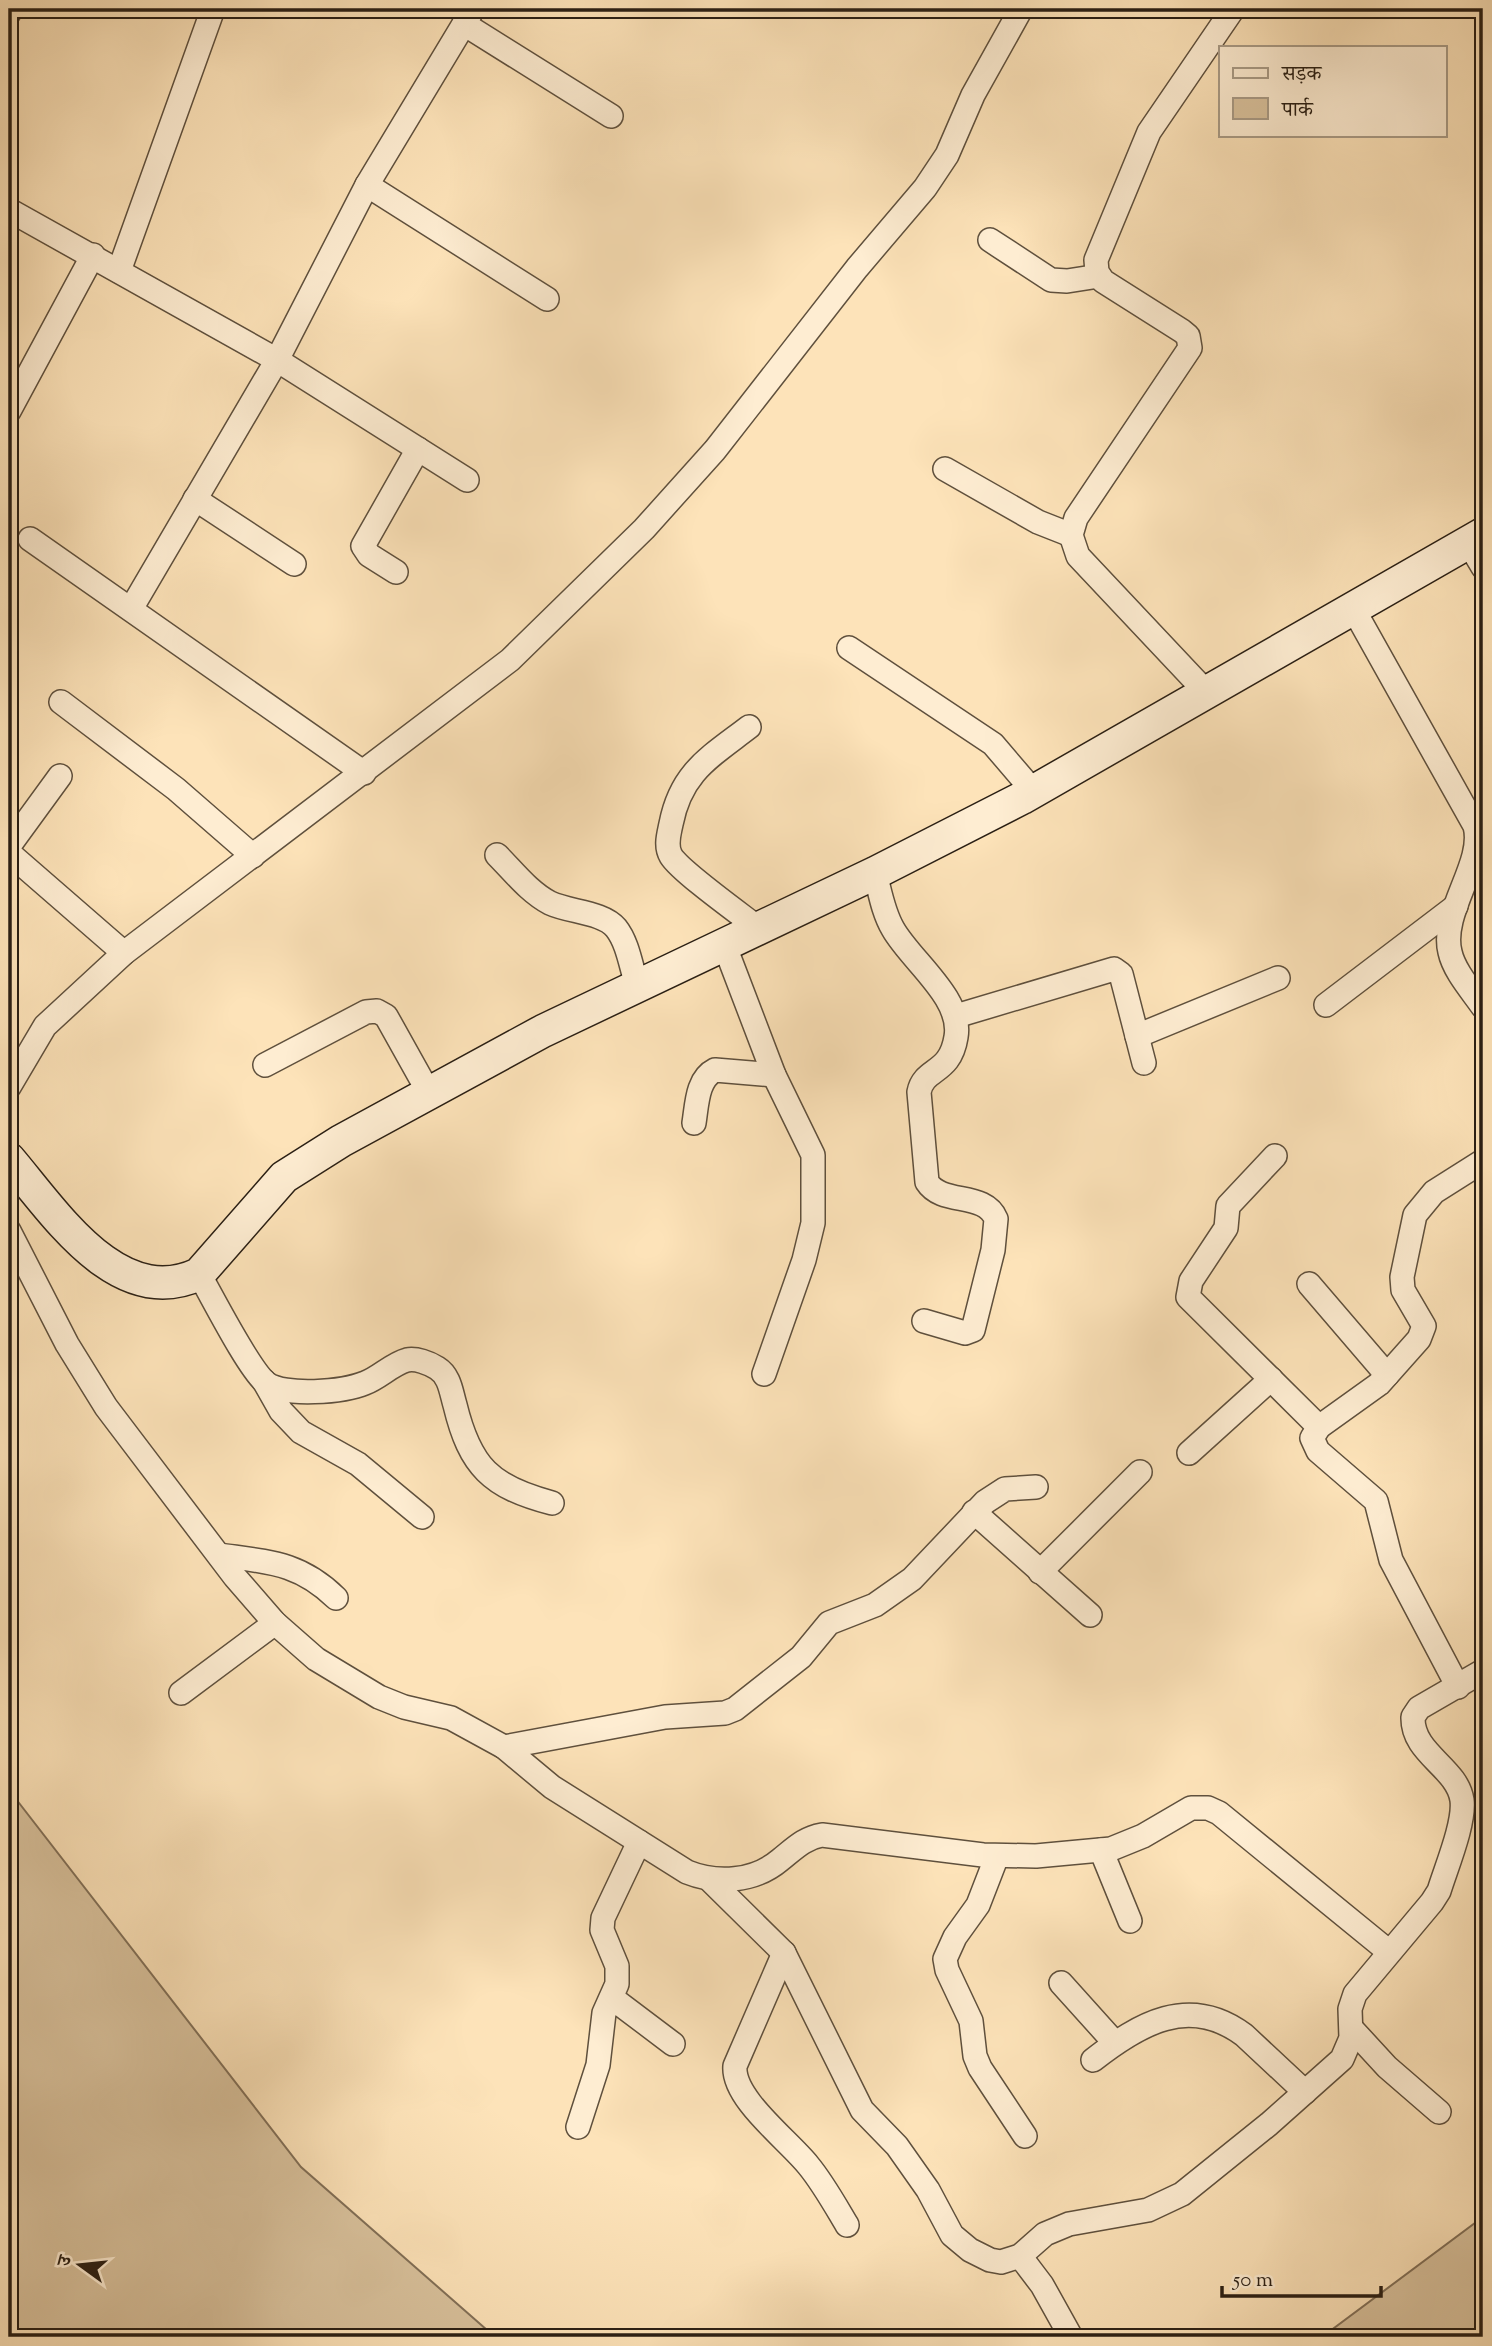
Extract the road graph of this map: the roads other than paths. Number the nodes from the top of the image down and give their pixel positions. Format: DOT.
graph roads {
  1 [pos="213,9"];
  2 [pos="1021,9"];
  3 [pos="1233,9"];
  4 [pos="468,16"];
  5 [pos="611,116"];
  6 [pos="367,185"];
  7 [pos="9,210"];
  8 [pos="990,240"];
  9 [pos="93,255"];
  10 [pos="120,271"];
  11 [pos="1099,276"];
  12 [pos="547,299"];
  13 [pos="277,360"];
  14 [pos="9,411"];
  15 [pos="418,449"];
  16 [pos="945,469"];
  17 [pos="467,480"];
  18 [pos="195,499"];
  19 [pos="1071,535"];
  20 [pos="30,539"];
  21 [pos="1478,548"];
  22 [pos="294,564"];
  23 [pos="396,572"];
  24 [pos="131,609"];
  25 [pos="1354,610"];
  26 [pos="849,648"];
  27 [pos="1207,693"];
  28 [pos="61,702"];
  29 [pos="750,727"];
  30 [pos="364,773"];
  31 [pos="60,776"];
  32 [pos="1034,792"];
  33 [pos="9,846"];
  34 [pos="9,853"];
  35 [pos="497,855"];
  36 [pos="253,856"];
  37 [pos="875,873"];
  38 [pos="1456,906"];
  39 [pos="758,928"];
  40 [pos="724,944"];
  41 [pos="124,953"];
  42 [pos="1278,978"];
  43 [pos="637,985"];
  44 [pos="1326,1005"];
  45 [pos="1483,1007"];
  46 [pos="956,1016"];
  47 [pos="1137,1036"];
  48 [pos="1144,1063"];
  49 [pos="265,1065"];
  50 [pos="774,1075"];
  51 [pos="9,1087"];
  52 [pos="429,1093"];
  53 [pos="694,1122"];
  54 [pos="1275,1156"];
  55 [pos="9,1159"];
  56 [pos="1483,1161"];
  57 [pos="9,1231"];
  58 [pos="199,1274"];
  59 [pos="1309,1284"];
  60 [pos="924,1321"];
  61 [pos="764,1374"];
  62 [pos="1387,1375"];
  63 [pos="1271,1379"];
  64 [pos="264,1381"];
  65 [pos="1319,1427"];
  66 [pos="1189,1453"];
  67 [pos="1140,1472"];
  68 [pos="1036,1487"];
  69 [pos="552,1503"];
  70 [pos="974,1512"];
  71 [pos="422,1517"];
  72 [pos="219,1555"];
  73 [pos="1040,1572"];
  74 [pos="336,1598"];
  75 [pos="1090,1615"];
  76 [pos="275,1623"];
  77 [pos="1483,1671"];
  78 [pos="1458,1687"];
  79 [pos="181,1693"];
  80 [pos="504,1747"];
  81 [pos="639,1842"];
  82 [pos="1101,1850"];
  83 [pos="997,1857"];
  84 [pos="711,1881"];
  85 [pos="1130,1921"];
  86 [pos="1388,1951"];
  87 [pos="784,1953"];
  88 [pos="1061,1983"];
  89 [pos="612,1998"];
  90 [pos="1352,2029"];
  91 [pos="1115,2043"];
  92 [pos="673,2044"];
  93 [pos="1093,2060"];
  94 [pos="1305,2092"];
  95 [pos="1439,2112"];
  96 [pos="578,2127"];
  97 [pos="1024,2136"];
  98 [pos="847,2225"];
  99 [pos="1020,2256"];
  100 [pos="1071,2337"];
  1 -- 10 [label="street"];
  2 -- 30 [label="street"];
  3 -- 11 [label="street"];
  4 -- 5 [label="street"];
  4 -- 6 [label="street"];
  6 -- 12 [label="street"];
  6 -- 13 [label="street"];
  7 -- 9 [label="street"];
  8 -- 11 [label="street"];
  9 -- 10 [label="street"];
  9 -- 14 [label="street"];
  10 -- 13 [label="street"];
  11 -- 19 [label="street"];
  13 -- 15 [label="street"];
  13 -- 18 [label="street"];
  15 -- 17 [label="street"];
  15 -- 23 [label="street"];
  16 -- 19 [label="street"];
  18 -- 22 [label="street"];
  18 -- 24 [label="street"];
  19 -- 27 [label="street"];
  20 -- 24 [label="street"];
  21 -- 25 [label="street"];
  24 -- 30 [label="street"];
  25 -- 27 [label="street"];
  25 -- 38 [label="street"];
  26 -- 32 [label="street"];
  27 -- 32 [label="street"];
  28 -- 36 [label="street"];
  29 -- 39 [label="street"];
  30 -- 36 [label="street"];
  31 -- 33 [label="street"];
  32 -- 37 [label="street"];
  34 -- 41 [label="street"];
  35 -- 43 [label="street"];
  36 -- 41 [label="street"];
  37 -- 39 [label="street"];
  37 -- 46 [label="street"];
  38 -- 44 [label="street"];
  38 -- 45 [label="street"];
  39 -- 40 [label="street"];
  40 -- 43 [label="street"];
  40 -- 50 [label="street"];
  41 -- 51 [label="street"];
  42 -- 47 [label="street"];
  43 -- 52 [label="street"];
  46 -- 47 [label="street"];
  46 -- 60 [label="street"];
  47 -- 48 [label="street"];
  49 -- 52 [label="street"];
  50 -- 53 [label="street"];
  50 -- 61 [label="street"];
  52 -- 58 [label="street"];
  54 -- 63 [label="street"];
  55 -- 58 [label="street"];
  56 -- 62 [label="street"];
  57 -- 72 [label="street"];
  58 -- 64 [label="street"];
  59 -- 62 [label="street"];
  62 -- 65 [label="street"];
  63 -- 65 [label="street"];
  63 -- 66 [label="street"];
  64 -- 69 [label="street"];
  64 -- 71 [label="street"];
  65 -- 78 [label="street"];
  67 -- 73 [label="street"];
  68 -- 70 [label="street"];
  70 -- 73 [label="street"];
  70 -- 80 [label="street"];
  72 -- 74 [label="street"];
  72 -- 76 [label="street"];
  73 -- 75 [label="street"];
  76 -- 79 [label="street"];
  76 -- 80 [label="street"];
  77 -- 78 [label="street"];
  78 -- 86 [label="street"];
  80 -- 81 [label="street"];
  81 -- 84 [label="street"];
  81 -- 89 [label="street"];
  82 -- 83 [label="street"];
  82 -- 85 [label="street"];
  82 -- 86 [label="street"];
  83 -- 84 [label="street"];
  83 -- 97 [label="street"];
  84 -- 87 [label="street"];
  86 -- 90 [label="street"];
  87 -- 98 [label="street"];
  87 -- 99 [label="street"];
  88 -- 91 [label="street"];
  89 -- 92 [label="street"];
  89 -- 96 [label="street"];
  90 -- 94 [label="street"];
  90 -- 95 [label="street"];
  91 -- 93 [label="street"];
  91 -- 94 [label="street"];
  94 -- 99 [label="street"];
  99 -- 100 [label="street"];
}
